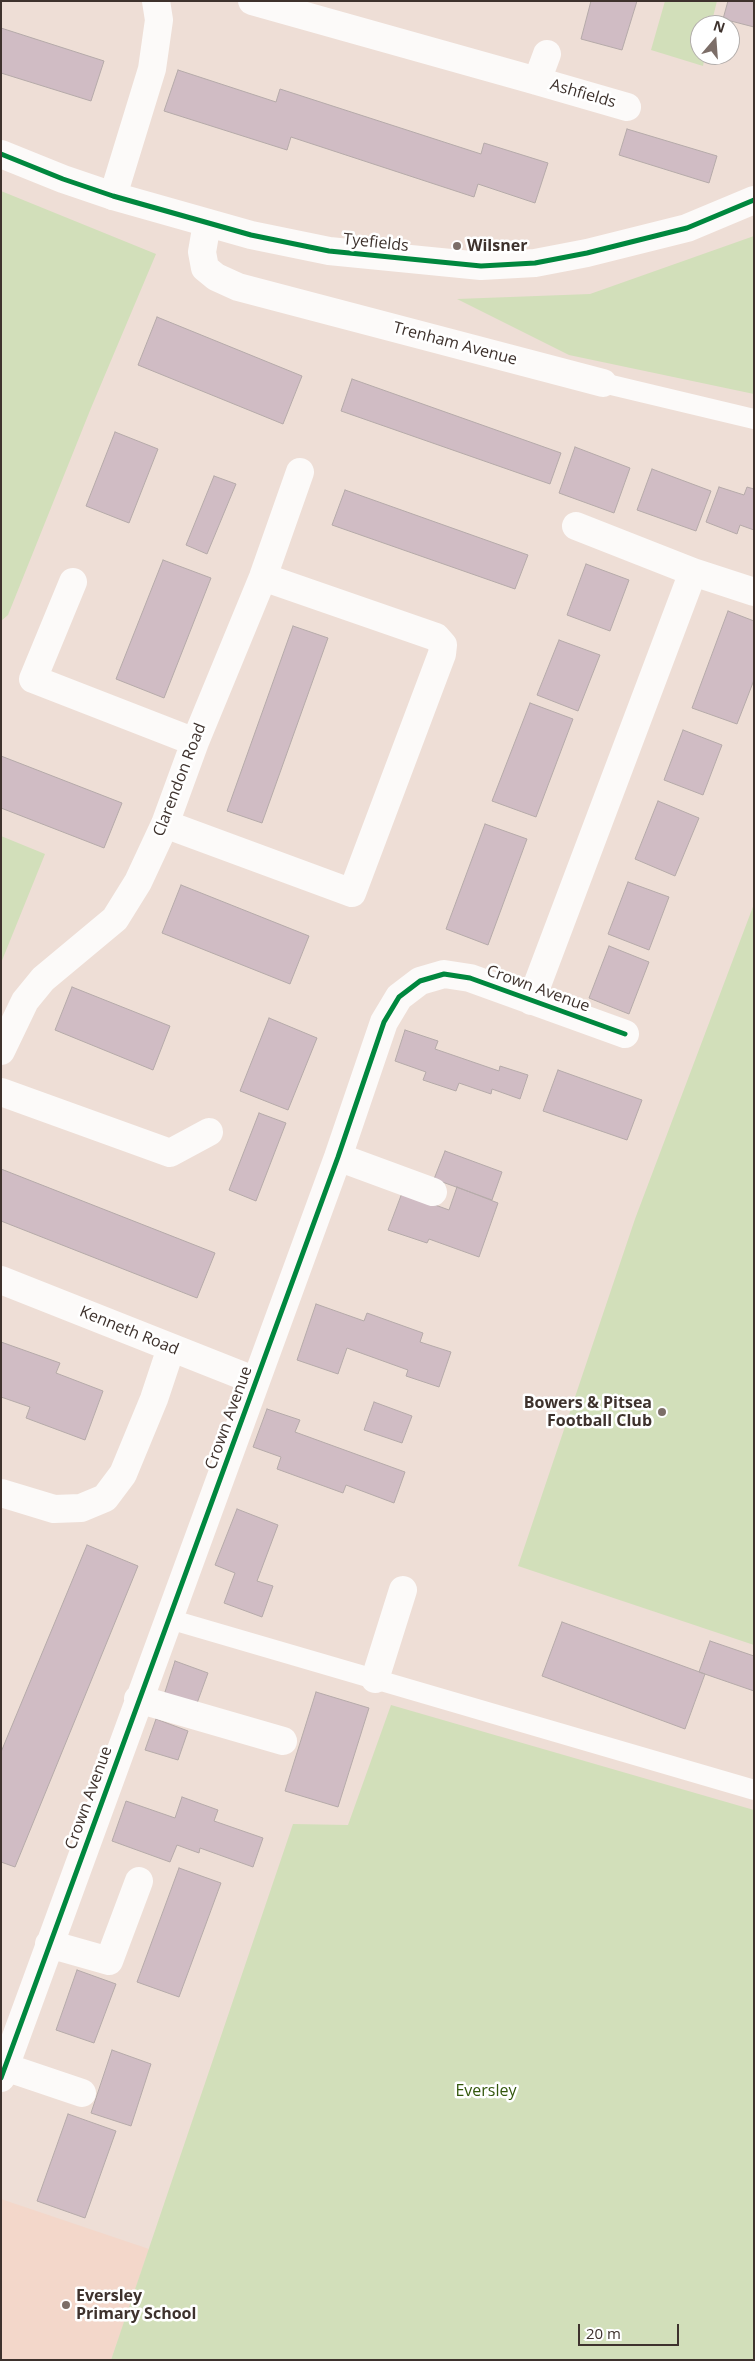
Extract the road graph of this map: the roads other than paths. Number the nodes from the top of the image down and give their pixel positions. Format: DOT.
graph roads {
  1 [pos="156,1"];
  2 [pos="252,1"];
  3 [pos="546,54"];
  4 [pos="537,81"];
  5 [pos="628,107"];
  6 [pos="1,154"];
  7 [pos="114,196"];
  8 [pos="754,200"];
  9 [pos="207,223"];
  10 [pos="603,383"];
  11 [pos="754,419"];
  12 [pos="300,472"];
  13 [pos="576,526"];
  14 [pos="693,572"];
  15 [pos="263,577"];
  16 [pos="73,582"];
  17 [pos="754,592"];
  18 [pos="195,742"];
  19 [pos="165,824"];
  20 [pos="531,1001"];
  21 [pos="625,1034"];
  22 [pos="1,1051"];
  23 [pos="1,1092"];
  24 [pos="209,1132"];
  25 [pos="338,1157"];
  26 [pos="433,1192"];
  27 [pos="1,1280"];
  28 [pos="170,1348"];
  29 [pos="256,1381"];
  30 [pos="1,1493"];
  31 [pos="403,1590"];
  32 [pos="169,1619"];
  33 [pos="374,1679"];
  34 [pos="138,1699"];
  35 [pos="283,1741"];
  36 [pos="754,1790"];
  37 [pos="139,1880"];
  38 [pos="49,1944"];
  39 [pos="9,2032"];
  40 [pos="3,2072"];
  41 [pos="82,2093"];
  1 -- 7 [label="street"];
  2 -- 4 [label="street"];
  3 -- 4 [label="street, Ashfields"];
  4 -- 5 [label="street, Ashfields"];
  6 -- 7 [label="street, Tyefields"];
  7 -- 9 [label="street, Tyefields"];
  8 -- 9 [label="street, Tyefields"];
  9 -- 10 [label="street, Trenham Avenue"];
  10 -- 11 [label="lane, Trenham Avenue"];
  12 -- 15 [label="street, Clarendon Road"];
  13 -- 14 [label="street"];
  14 -- 17 [label="street"];
  14 -- 20 [label="street"];
  15 -- 18 [label="street, Clarendon Road"];
  15 -- 19 [label="street"];
  16 -- 18 [label="street"];
  18 -- 19 [label="street, Clarendon Road"];
  19 -- 22 [label="street, Clarendon Road"];
  20 -- 21 [label="street, Crown Avenue"];
  20 -- 25 [label="street, Crown Avenue"];
  23 -- 24 [label="street"];
  25 -- 26 [label="street"];
  25 -- 29 [label="street, Crown Avenue"];
  27 -- 28 [label="street, Kenneth Road"];
  28 -- 29 [label="street, Kenneth Road"];
  28 -- 30 [label="street"];
  29 -- 32 [label="street, Crown Avenue"];
  31 -- 33 [label="street"];
  32 -- 33 [label="lane"];
  32 -- 34 [label="street, Crown Avenue"];
  33 -- 36 [label="lane"];
  34 -- 35 [label="street"];
  34 -- 38 [label="street, Crown Avenue"];
  37 -- 38 [label="street"];
  38 -- 39 [label="street, Crown Avenue"];
  39 -- 40 [label="street, Crown Avenue"];
  40 -- 41 [label="street"];
}
